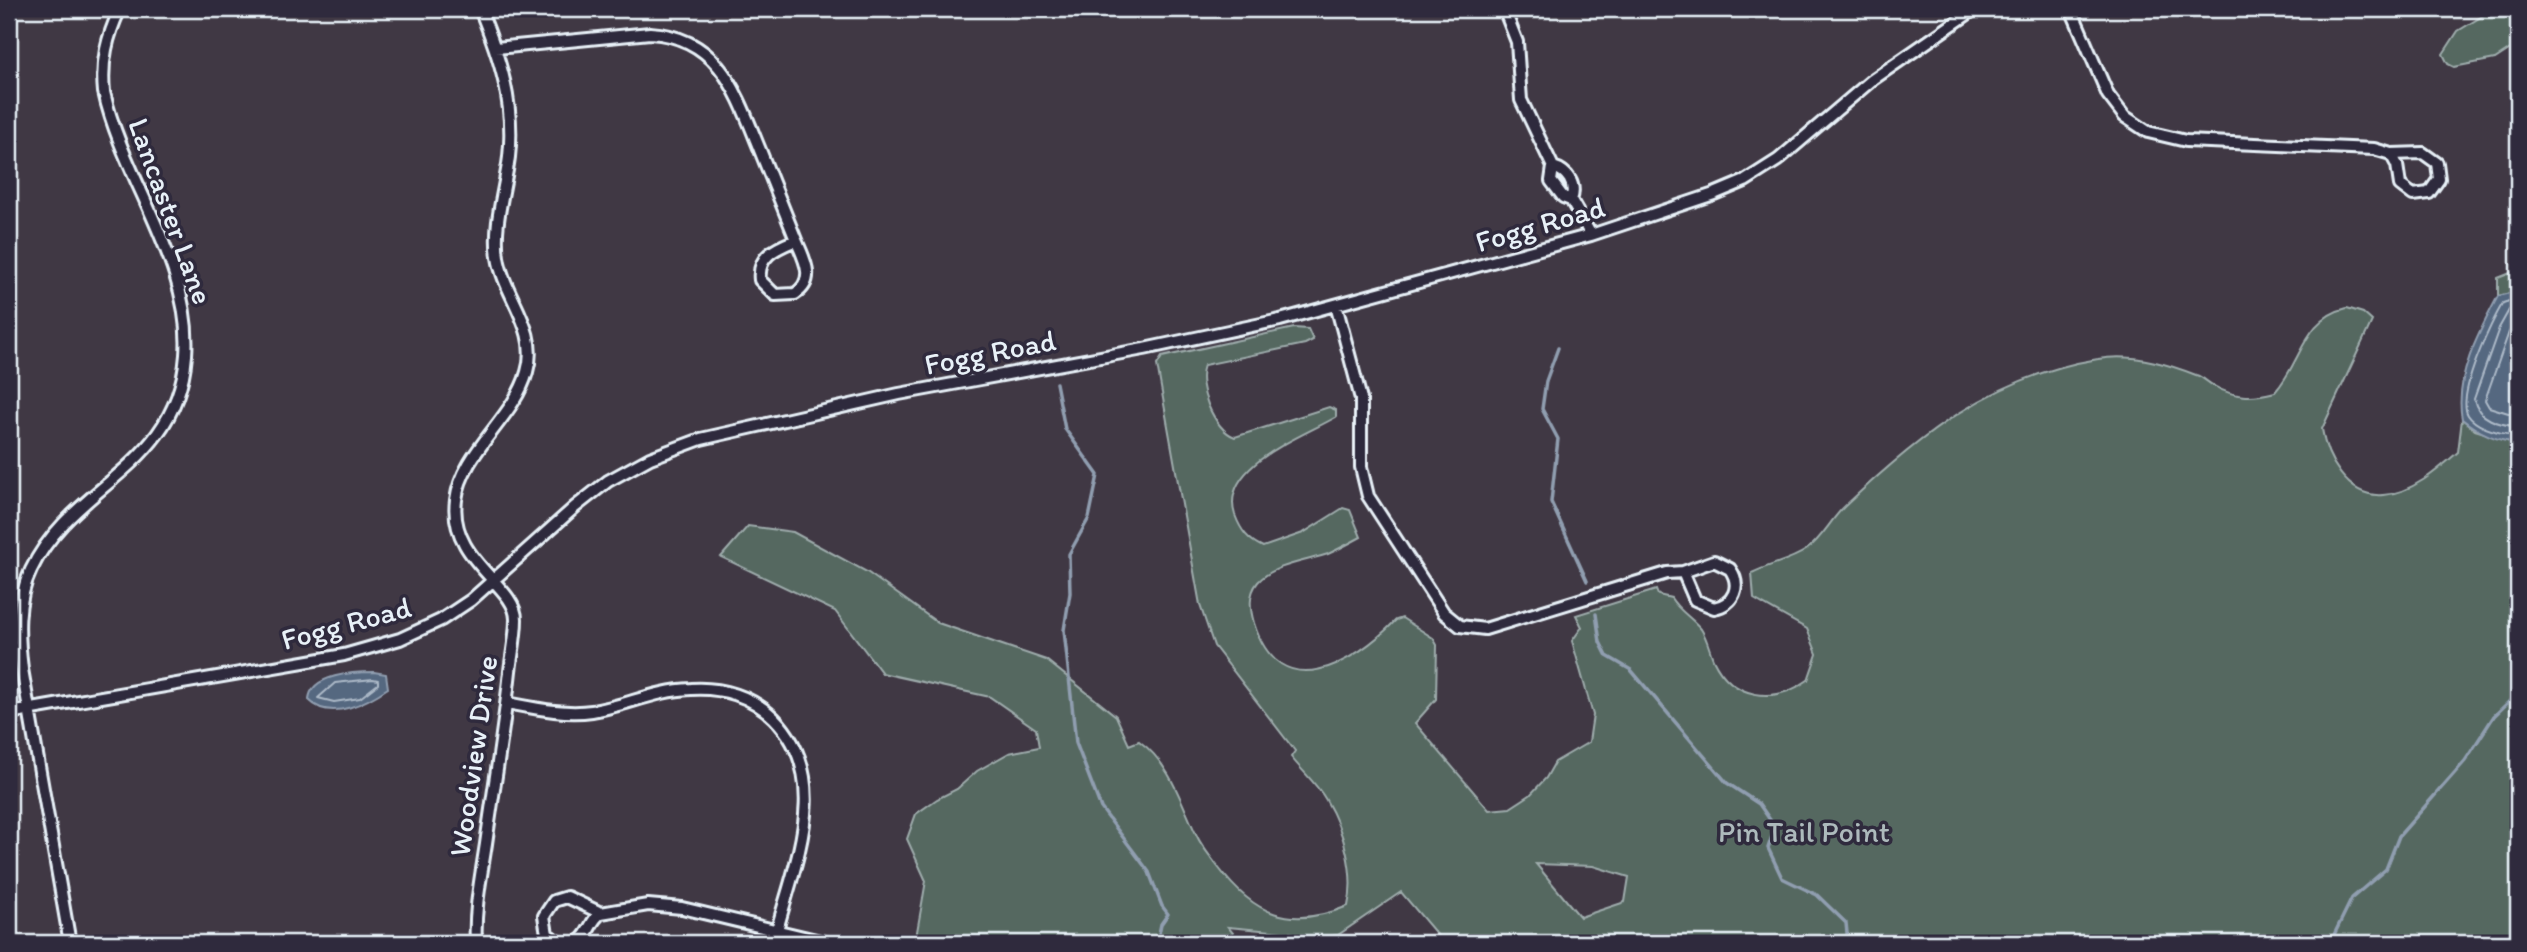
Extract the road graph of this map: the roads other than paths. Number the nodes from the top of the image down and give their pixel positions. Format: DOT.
graph roads {
  1 [pos="120,9"];
  2 [pos="480,9"];
  3 [pos="1504,9"];
  4 [pos="1975,9"];
  5 [pos="2071,9"];
  6 [pos="496,48"];
  7 [pos="2391,154"];
  8 [pos="1553,166"];
  9 [pos="1571,200"];
  10 [pos="1591,235"];
  11 [pos="796,240"];
  12 [pos="1336,305"];
  13 [pos="1684,572"];
  14 [pos="494,582"];
  15 [pos="507,703"];
  16 [pos="30,710"];
  17 [pos="9,713"];
  18 [pos="601,913"];
  19 [pos="777,930"];
  20 [pos="70,943"];
  21 [pos="477,943"];
  22 [pos="559,943"];
  23 [pos="576,943"];
  24 [pos="828,943"];
  1 -- 16 [label="street, Lancaster Lane"];
  2 -- 6 [label="street, Woodview Drive"];
  3 -- 8 [label="street"];
  4 -- 10 [label="street, Fogg Road"];
  5 -- 7 [label="street"];
  6 -- 11 [label="street"];
  6 -- 14 [label="street, Woodview Drive"];
  7 -- 7 [label="street"];
  8 -- 9 [label="street"];
  8 -- 9 [label="street"];
  9 -- 10 [label="street"];
  10 -- 12 [label="street, Fogg Road"];
  11 -- 11 [label="street"];
  12 -- 13 [label="street"];
  12 -- 14 [label="street, Fogg Road"];
  13 -- 13 [label="street"];
  14 -- 15 [label="street, Woodview Drive"];
  14 -- 16 [label="street, Fogg Road"];
  15 -- 19 [label="street"];
  15 -- 21 [label="street, Woodview Drive"];
  16 -- 17 [label="street, Fogg Road"];
  16 -- 20 [label="street, Lancaster Lane"];
  18 -- 19 [label="street"];
  18 -- 22 [label="street"];
  18 -- 23 [label="street"];
  19 -- 24 [label="street"];
}
